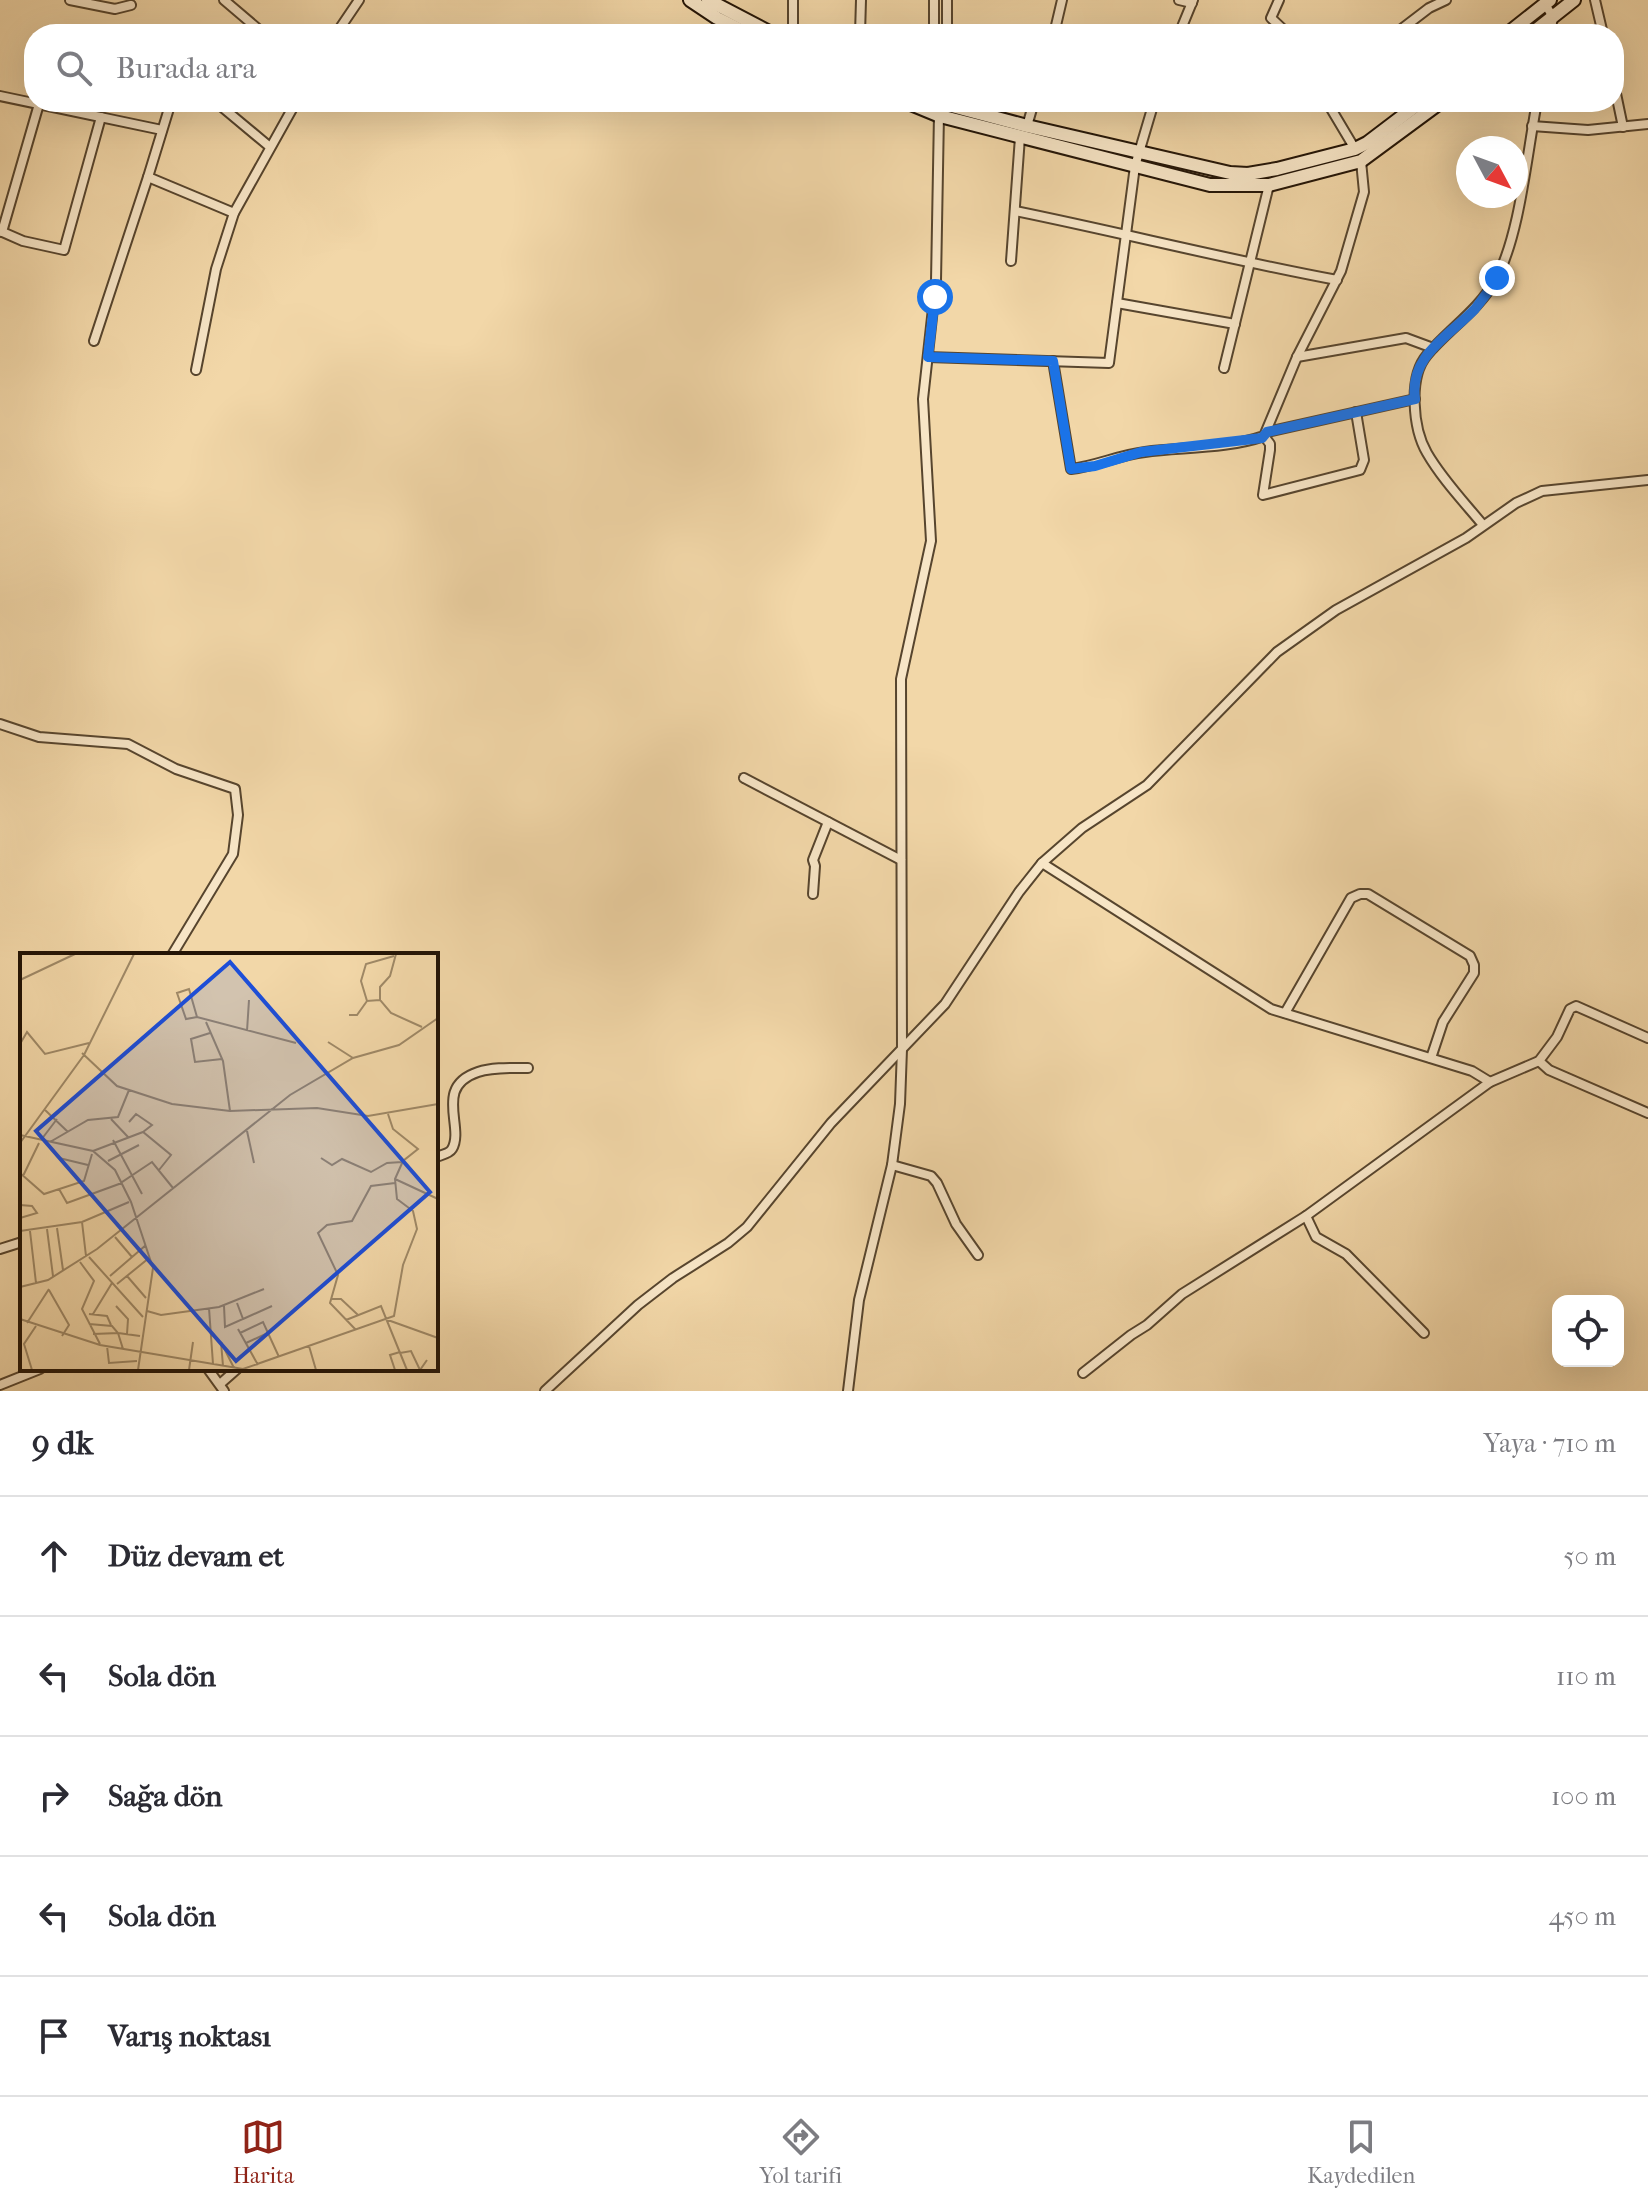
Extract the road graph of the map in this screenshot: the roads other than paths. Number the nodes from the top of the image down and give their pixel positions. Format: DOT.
graph roads {
  1 [pos="70,0"];
  2 [pos="125,0"];
  3 [pos="224,0"];
  4 [pos="359,0"];
  5 [pos="690,0"];
  6 [pos="708,0"];
  7 [pos="793,0"];
  8 [pos="861,0"];
  9 [pos="934,0"];
  10 [pos="947,0"];
  11 [pos="1062,0"];
  12 [pos="1179,0"];
  13 [pos="1279,0"];
  14 [pos="1446,0"];
  15 [pos="1574,0"];
  16 [pos="1595,0"];
  17 [pos="1192,1"];
  18 [pos="1547,2"];
  19 [pos="731,6"];
  20 [pos="1553,17"];
  21 [pos="252,24"];
  22 [pos="343,24"];
  23 [pos="729,24"];
  24 [pos="758,24"];
  25 [pos="793,24"];
  26 [pos="860,24"];
  27 [pos="934,24"];
  28 [pos="947,24"];
  29 [pos="1056,24"];
  30 [pos="1183,24"];
  31 [pos="1277,24"];
  32 [pos="1408,24"];
  33 [pos="1520,24"];
  34 [pos="1544,24"];
  35 [pos="1552,24"];
  36 [pos="1601,24"];
  37 [pos="0,96"];
  38 [pos="24,101"];
  39 [pos="37,112"];
  40 [pos="77,112"];
  41 [pos="168,112"];
  42 [pos="228,112"];
  43 [pos="290,112"];
  44 [pos="941,112"];
  45 [pos="961,112"];
  46 [pos="1031,112"];
  47 [pos="1151,112"];
  48 [pos="1333,112"];
  49 [pos="1408,112"];
  50 [pos="1425,112"];
  51 [pos="1535,112"];
  52 [pos="1620,112"];
  53 [pos="101,117"];
  54 [pos="1648,124"];
  55 [pos="1532,126"];
  56 [pos="1623,127"];
  57 [pos="162,130"];
  58 [pos="1024,131"];
  59 [pos="270,147"];
  60 [pos="1358,155"];
  61 [pos="1136,159"];
  62 [pos="148,177"];
  63 [pos="1269,185"];
  64 [pos="1015,211"];
  65 [pos="234,213"];
  66 [pos="1,232"];
  67 [pos="1125,233"];
  68 [pos="1011,261"];
  69 [pos="1250,264"];
  70 [pos="1337,280"];
  71 [pos="1117,303"];
  72 [pos="1235,324"];
  73 [pos="94,341"];
  74 [pos="1433,348"];
  75 [pos="928,357"];
  76 [pos="1297,357"];
  77 [pos="1053,361"];
  78 [pos="1224,368"];
  79 [pos="196,370"];
  80 [pos="1415,399"];
  81 [pos="1356,412"];
  82 [pos="1266,434"];
  83 [pos="1648,480"];
  84 [pos="1483,525"];
  85 [pos="0,724"];
  86 [pos="744,778"];
  87 [pos="828,822"];
  88 [pos="901,860"];
  89 [pos="1042,863"];
  90 [pos="813,894"];
  91 [pos="173,953"];
  92 [pos="1285,1013"];
  93 [pos="1648,1038"];
  94 [pos="902,1049"];
  95 [pos="1431,1058"];
  96 [pos="1539,1061"];
  97 [pos="528,1068"];
  98 [pos="1490,1082"];
  99 [pos="1648,1113"];
  100 [pos="438,1156"];
  101 [pos="892,1165"];
  102 [pos="1306,1216"];
  103 [pos="20,1243"];
  104 [pos="0,1249"];
  105 [pos="978,1255"];
  106 [pos="1424,1333"];
  107 [pos="35,1371"];
  108 [pos="210,1371"];
  109 [pos="235,1371"];
  110 [pos="1083,1373"];
  111 [pos="0,1385"];
  112 [pos="222,1387"];
  113 [pos="545,1391"];
  114 [pos="848,1391"];
  1 -- 2 [label="street"];
  3 -- 21 [label="street"];
  4 -- 22 [label="street"];
  5 -- 23 [label="street"];
  6 -- 19 [label="street"];
  7 -- 25 [label="street"];
  8 -- 26 [label="street"];
  9 -- 27 [label="street"];
  10 -- 28 [label="street"];
  11 -- 29 [label="street"];
  12 -- 17 [label="street"];
  13 -- 31 [label="street"];
  14 -- 32 [label="street"];
  15 -- 20 [label="street"];
  16 -- 36 [label="street"];
  17 -- 30 [label="street"];
  18 -- 20 [label="street"];
  18 -- 33 [label="street"];
  19 -- 24 [label="street"];
  20 -- 34 [label="street"];
  20 -- 35 [label="street"];
  37 -- 38 [label="street"];
  39 -- 66 [label="street"];
  40 -- 53 [label="street"];
  41 -- 57 [label="street"];
  42 -- 59 [label="street"];
  43 -- 59 [label="street"];
  44 -- 75 [label="street"];
  45 -- 58 [label="street"];
  46 -- 58 [label="street"];
  47 -- 61 [label="street"];
  48 -- 60 [label="street"];
  49 -- 60 [label="street"];
  50 -- 60 [label="street"];
  51 -- 55 [label="street"];
  52 -- 56 [label="street"];
  53 -- 57 [label="street"];
  53 -- 66 [label="street"];
  54 -- 56 [label="street"];
  55 -- 56 [label="street"];
  55 -- 74 [label="street"];
  57 -- 62 [label="street"];
  58 -- 61 [label="street"];
  58 -- 64 [label="street"];
  59 -- 65 [label="street"];
  60 -- 61 [label="street"];
  60 -- 63 [label="street"];
  60 -- 70 [label="street"];
  61 -- 63 [label="street"];
  61 -- 67 [label="street"];
  62 -- 65 [label="street"];
  62 -- 73 [label="street"];
  63 -- 69 [label="street"];
  64 -- 67 [label="street"];
  64 -- 68 [label="street"];
  65 -- 79 [label="street"];
  67 -- 69 [label="street"];
  67 -- 71 [label="street"];
  69 -- 70 [label="street"];
  69 -- 72 [label="street"];
  70 -- 76 [label="street"];
  71 -- 72 [label="street"];
  71 -- 77 [label="street"];
  72 -- 78 [label="street"];
  74 -- 76 [label="street"];
  74 -- 80 [label="street"];
  75 -- 77 [label="street"];
  75 -- 88 [label="street"];
  76 -- 82 [label="street"];
  77 -- 82 [label="street"];
  80 -- 81 [label="street"];
  80 -- 84 [label="street"];
  81 -- 82 [label="street"];
  81 -- 82 [label="street"];
  83 -- 84 [label="street"];
  84 -- 89 [label="street"];
  85 -- 91 [label="street"];
  86 -- 87 [label="street"];
  87 -- 88 [label="street"];
  87 -- 90 [label="street"];
  88 -- 94 [label="street"];
  89 -- 92 [label="street"];
  89 -- 94 [label="street"];
  92 -- 95 [label="street"];
  92 -- 95 [label="street"];
  93 -- 96 [label="street"];
  94 -- 101 [label="street"];
  94 -- 113 [label="street"];
  95 -- 98 [label="street"];
  96 -- 98 [label="street"];
  96 -- 99 [label="street"];
  97 -- 100 [label="street"];
  98 -- 102 [label="street"];
  101 -- 105 [label="street"];
  101 -- 114 [label="street"];
  102 -- 106 [label="street"];
  102 -- 110 [label="street"];
  103 -- 104 [label="street"];
  107 -- 111 [label="street"];
  108 -- 112 [label="street"];
  109 -- 112 [label="street"];
}
